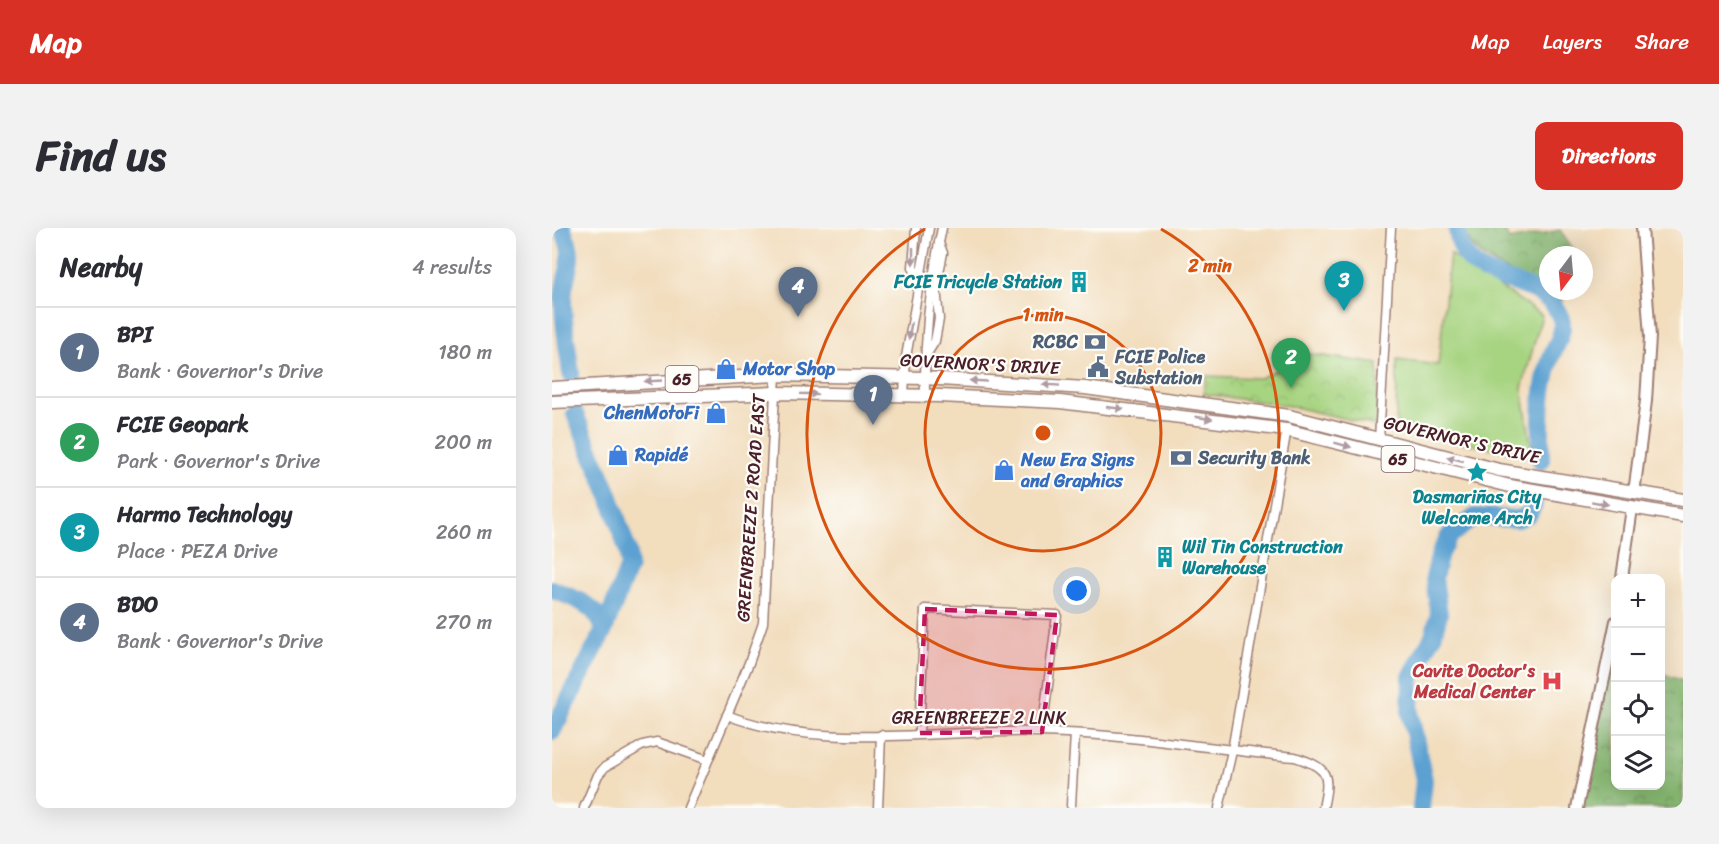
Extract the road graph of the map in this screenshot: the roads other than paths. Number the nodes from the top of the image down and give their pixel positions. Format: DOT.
graph roads {
  1 [pos="916,228"];
  2 [pos="929,228"];
  3 [pos="942,228"];
  4 [pos="1391,228"];
  5 [pos="1642,228"];
  6 [pos="919,284"];
  7 [pos="776,375"];
  8 [pos="905,377"];
  9 [pos="929,378"];
  10 [pos="554,388"];
  11 [pos="775,393"];
  12 [pos="904,395"];
  13 [pos="929,396"];
  14 [pos="554,402"];
  15 [pos="1289,416"];
  16 [pos="1286,430"];
  17 [pos="1379,440"];
  18 [pos="1634,493"];
  19 [pos="1683,500"];
  20 [pos="1632,508"];
  21 [pos="1683,516"];
  22 [pos="1623,574"];
  23 [pos="1615,628"];
  24 [pos="727,715"];
  25 [pos="1042,732"];
  26 [pos="919,733"];
  27 [pos="1075,734"];
  28 [pos="881,735"];
  29 [pos="1232,751"];
  30 [pos="708,759"];
  31 [pos="1071,805"];
  32 [pos="584,808"];
  33 [pos="688,808"];
  34 [pos="878,808"];
  35 [pos="1219,808"];
  36 [pos="1323,808"];
  37 [pos="1577,808"];
  1 -- 6 [label="street, one-way"];
  2 -- 6 [label="street"];
  3 -- 9 [label="street"];
  4 -- 17 [label="street"];
  5 -- 18 [label="street"];
  6 -- 8 [label="street, one-way"];
  7 -- 8 [label="main road, GOVERNOR'S DRIVE / 65"];
  7 -- 10 [label="main road, GOVERNOR'S DRIVE / 65, one-way"];
  7 -- 11 [label="street, GREENBREEZE 2 ROAD EAST"];
  8 -- 9 [label="main road, GOVERNOR'S DRIVE / 65"];
  8 -- 12 [label="street"];
  9 -- 13 [label="main road"];
  15 -- 9 [label="main road, GOVERNOR'S DRIVE / 65, one-way"];
  11 -- 12 [label="main road, GOVERNOR'S DRIVE / 65, one-way"];
  11 -- 14 [label="main road, GOVERNOR'S DRIVE / 65"];
  11 -- 24 [label="street, GREENBREEZE 2 ROAD EAST"];
  12 -- 13 [label="main road, GOVERNOR'S DRIVE / 65"];
  13 -- 16 [label="main road, GOVERNOR'S DRIVE / 65, one-way"];
  15 -- 16 [label="street"];
  15 -- 17 [label="main road, GOVERNOR'S DRIVE / 65"];
  16 -- 20 [label="main road, GOVERNOR'S DRIVE / 65, one-way"];
  16 -- 29 [label="street"];
  18 -- 17 [label="main road, GOVERNOR'S DRIVE / 65, one-way"];
  18 -- 19 [label="main road, GOVERNOR'S DRIVE / 65"];
  20 -- 21 [label="main road, GOVERNOR'S DRIVE / 65"];
  20 -- 22 [label="street"];
  23 -- 37 [label="street"];
  24 -- 28 [label="street, GREENBREEZE 2 LINK"];
  24 -- 30 [label="street, GREENBREEZE 2 ROAD EAST"];
  25 -- 26 [label="street, GREENBREEZE 2 LINK"];
  25 -- 26 [label="street"];
  25 -- 27 [label="street, GREENBREEZE 2 LINK"];
  26 -- 28 [label="street, GREENBREEZE 2 LINK"];
  27 -- 29 [label="street, GREENBREEZE 2 LINK"];
  27 -- 31 [label="street"];
  28 -- 34 [label="street"];
  29 -- 35 [label="street"];
  29 -- 36 [label="street, GREENBREEZE 2 LINK"];
  30 -- 32 [label="street"];
  30 -- 33 [label="street, GREENBREEZE 2 ROAD EAST"];
}
